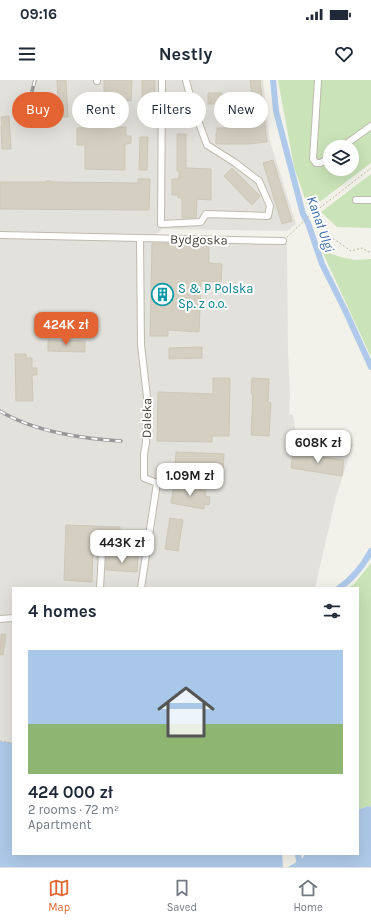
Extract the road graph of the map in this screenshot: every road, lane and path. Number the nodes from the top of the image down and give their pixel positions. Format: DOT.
graph roads {
  1 [pos="162,80"];
  2 [pos="186,80"];
  3 [pos="318,80"];
  4 [pos="371,126"];
  5 [pos="352,140"];
  6 [pos="323,161"];
  7 [pos="371,168"];
  8 [pos="356,200"];
  9 [pos="371,200"];
  10 [pos="312,213"];
  11 [pos="0,235"];
  12 [pos="140,238"];
  13 [pos="283,241"];
  14 [pos="371,254"];
  15 [pos="102,552"];
  16 [pos="100,587"];
  17 [pos="140,587"];
  18 [pos="12,618"];
  19 [pos="0,619"];
  20 [pos="0,741"];
  21 [pos="12,744"];
  1 -- 2 [label="street"];
  3 -- 6 [label="street"];
  4 -- 5 [label="street"];
  7 -- 10 [label="path"];
  8 -- 9 [label="street"];
  10 -- 13 [label="path"];
  10 -- 14 [label="path"];
  11 -- 12 [label="street, Bydgoska"];
  12 -- 13 [label="street, Bydgoska"];
  12 -- 17 [label="street, Daleka"];
  15 -- 16 [label="street"];
  18 -- 19 [label="street"];
  20 -- 21 [label="path"];
}
